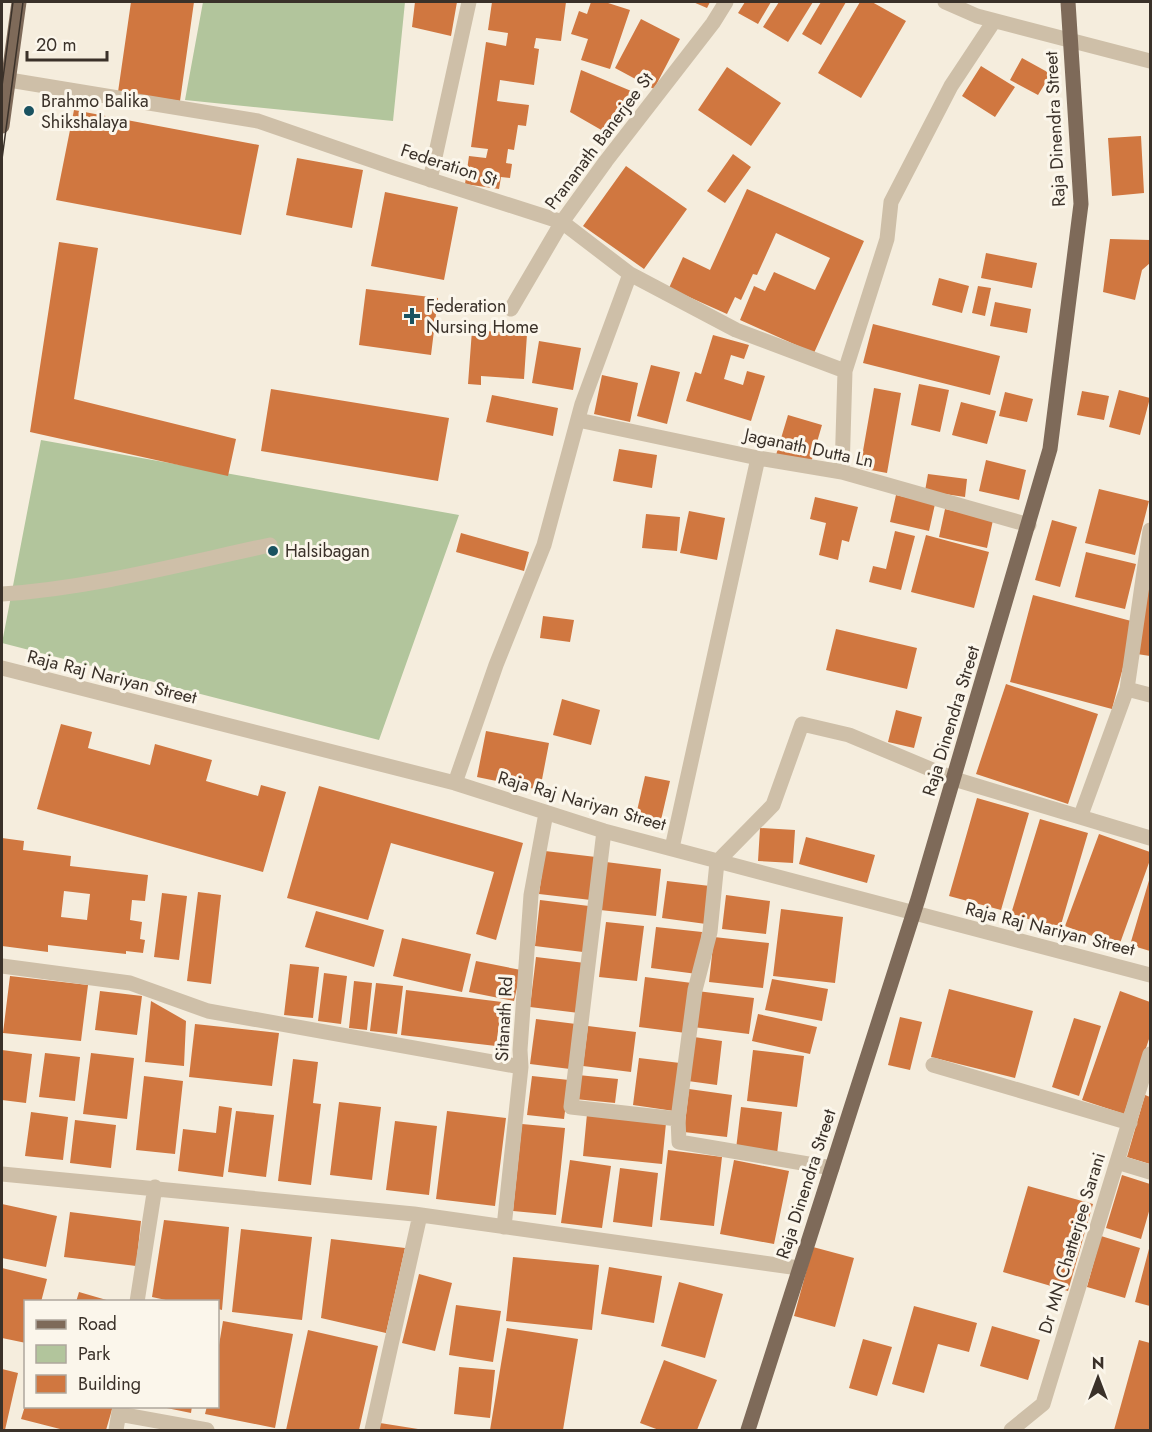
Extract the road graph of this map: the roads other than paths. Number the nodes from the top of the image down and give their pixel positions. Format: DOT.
graph roads {
  1 [pos="19,2"];
  2 [pos="469,2"];
  3 [pos="726,2"];
  4 [pos="945,2"];
  5 [pos="1068,2"];
  6 [pos="994,21"];
  7 [pos="1070,42"];
  8 [pos="1150,61"];
  9 [pos="9,80"];
  10 [pos="2,126"];
  11 [pos="430,180"];
  12 [pos="562,222"];
  13 [pos="630,274"];
  14 [pos="511,309"];
  15 [pos="845,371"];
  16 [pos="578,420"];
  17 [pos="758,458"];
  18 [pos="842,472"];
  19 [pos="1029,525"];
  20 [pos="1150,530"];
  21 [pos="270,545"];
  22 [pos="2,594"];
  23 [pos="2,668"];
  24 [pos="1127,689"];
  25 [pos="1150,695"];
  26 [pos="954,779"];
  27 [pos="455,783"];
  28 [pos="546,813"];
  29 [pos="1080,814"];
  30 [pos="604,831"];
  31 [pos="1150,838"];
  32 [pos="672,848"];
  33 [pos="717,862"];
  34 [pos="913,914"];
  35 [pos="2,966"];
  36 [pos="1150,975"];
  37 [pos="1150,1054"];
  38 [pos="933,1065"];
  39 [pos="521,1067"];
  40 [pos="678,1119"];
  41 [pos="1130,1123"];
  42 [pos="1117,1162"];
  43 [pos="832,1168"];
  44 [pos="1150,1172"];
  45 [pos="2,1174"];
  46 [pos="155,1187"];
  47 [pos="420,1215"];
  48 [pos="504,1227"];
  49 [pos="799,1268"];
  50 [pos="137,1300"];
  51 [pos="119,1410"];
  52 [pos="116,1431"];
  53 [pos="207,1431"];
  54 [pos="372,1431"];
  55 [pos="748,1431"];
  56 [pos="1011,1431"];
  1 -- 9 [label="main road"];
  2 -- 11 [label="street"];
  3 -- 12 [label="street, Prananath Banerjee St"];
  4 -- 6 [label="street"];
  5 -- 7 [label="main road, Raja Dinendra Street"];
  6 -- 7 [label="street"];
  6 -- 15 [label="street"];
  7 -- 8 [label="street"];
  7 -- 19 [label="main road, Raja Dinendra Street"];
  9 -- 10 [label="main road"];
  9 -- 11 [label="street, Federation St"];
  11 -- 12 [label="street, Federation St"];
  12 -- 13 [label="street, Federation St"];
  12 -- 14 [label="street, Prananath Banerjee St"];
  13 -- 15 [label="street, Federation St"];
  13 -- 16 [label="street"];
  15 -- 18 [label="street"];
  16 -- 17 [label="street, Jaganath Dutta Ln"];
  16 -- 27 [label="street"];
  17 -- 18 [label="street, Jaganath Dutta Ln"];
  17 -- 32 [label="street"];
  18 -- 19 [label="street, Jaganath Dutta Ln"];
  19 -- 26 [label="main road, Raja Dinendra Street"];
  20 -- 24 [label="street"];
  21 -- 22 [label="street"];
  23 -- 27 [label="street, Raja Raj Nariyan Street"];
  24 -- 25 [label="street"];
  24 -- 29 [label="street"];
  26 -- 29 [label="street"];
  26 -- 33 [label="street"];
  26 -- 34 [label="main road, Raja Dinendra Street"];
  27 -- 28 [label="street, Raja Raj Nariyan Street"];
  28 -- 30 [label="street, Raja Raj Nariyan Street"];
  28 -- 39 [label="street, Sitanath Rd"];
  29 -- 31 [label="street"];
  30 -- 32 [label="street, Raja Raj Nariyan Street"];
  30 -- 40 [label="street"];
  32 -- 33 [label="street, Raja Raj Nariyan Street"];
  33 -- 34 [label="street, Raja Raj Nariyan Street"];
  33 -- 40 [label="street"];
  34 -- 36 [label="street, Raja Raj Nariyan Street"];
  34 -- 43 [label="main road, Raja Dinendra Street"];
  35 -- 39 [label="street"];
  37 -- 41 [label="street, Dr MN Chatterjee Sarani"];
  38 -- 41 [label="street"];
  39 -- 48 [label="street, Sitanath Rd"];
  40 -- 43 [label="street"];
  41 -- 42 [label="street, Dr MN Chatterjee Sarani"];
  42 -- 44 [label="street"];
  42 -- 56 [label="street, Dr MN Chatterjee Sarani"];
  43 -- 49 [label="main road, Raja Dinendra Street"];
  45 -- 46 [label="street"];
  46 -- 47 [label="street"];
  46 -- 50 [label="street"];
  47 -- 48 [label="street"];
  47 -- 54 [label="street"];
  48 -- 49 [label="street"];
  49 -- 55 [label="main road, Raja Dinendra Street"];
  51 -- 52 [label="street"];
  51 -- 53 [label="street"];
}
